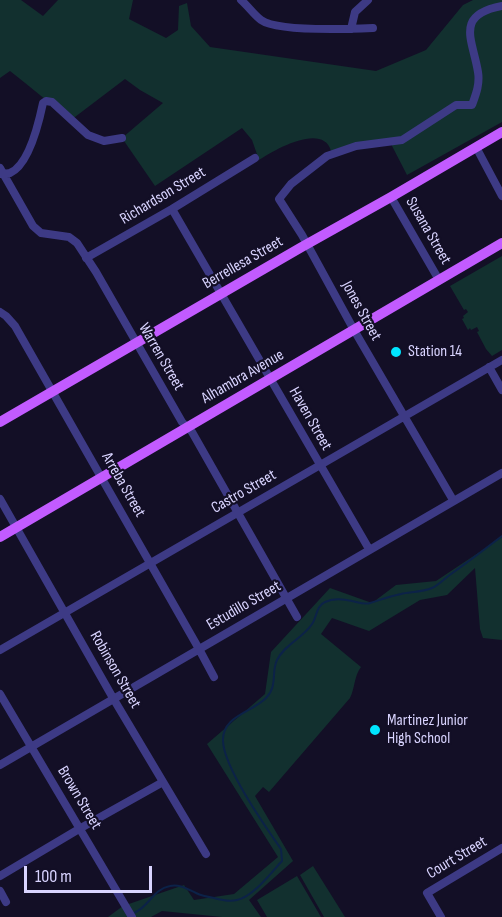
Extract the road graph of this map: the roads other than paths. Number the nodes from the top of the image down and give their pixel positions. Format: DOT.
graph roads {
  1 [pos="241,0"];
  2 [pos="368,0"];
  3 [pos="502,6"];
  4 [pos="373,28"];
  5 [pos="351,29"];
  6 [pos="502,132"];
  7 [pos="122,138"];
  8 [pos="476,147"];
  9 [pos="255,158"];
  10 [pos="1,172"];
  11 [pos="502,196"];
  12 [pos="391,197"];
  13 [pos="172,208"];
  14 [pos="502,243"];
  15 [pos="306,244"];
  16 [pos="86,258"];
  17 [pos="439,280"];
  18 [pos="221,294"];
  19 [pos="0,312"];
  20 [pos="354,330"];
  21 [pos="136,343"];
  22 [pos="502,360"];
  23 [pos="489,367"];
  24 [pos="270,378"];
  25 [pos="502,390"];
  26 [pos="52,393"];
  27 [pos="404,417"];
  28 [pos="0,422"];
  29 [pos="187,427"];
  30 [pos="320,466"];
  31 [pos="502,473"];
  32 [pos="101,477"];
  33 [pos="0,499"];
  34 [pos="453,500"];
  35 [pos="238,512"];
  36 [pos="16,528"];
  37 [pos="0,537"];
  38 [pos="369,549"];
  39 [pos="150,563"];
  40 [pos="287,599"];
  41 [pos="65,613"];
  42 [pos="297,617"];
  43 [pos="0,650"];
  44 [pos="199,650"];
  45 [pos="214,677"];
  46 [pos="0,694"];
  47 [pos="114,698"];
  48 [pos="32,748"];
  49 [pos="0,765"];
  50 [pos="163,782"];
  51 [pos="79,829"];
  52 [pos="502,848"];
  53 [pos="206,854"];
  54 [pos="0,876"];
  55 [pos="0,891"];
  56 [pos="6,902"];
  57 [pos="132,917"];
  58 [pos="441,917"];
  1 -- 5 [label="street"];
  2 -- 5 [label="street"];
  3 -- 15 [label="street, Jones Street"];
  4 -- 5 [label="street"];
  6 -- 8 [label="main road, Berrellesa Street"];
  7 -- 10 [label="street"];
  8 -- 11 [label="street"];
  8 -- 12 [label="main road, Berrellesa Street"];
  9 -- 13 [label="street, Richardson Street"];
  10 -- 16 [label="street, Warren Street"];
  12 -- 15 [label="main road, Berrellesa Street"];
  12 -- 17 [label="street, Susana Street"];
  13 -- 16 [label="street, Richardson Street"];
  13 -- 18 [label="street, Haven Street"];
  14 -- 17 [label="main road, Alhambra Avenue"];
  15 -- 18 [label="main road, Berrellesa Street"];
  15 -- 20 [label="street, Jones Street"];
  16 -- 21 [label="street, Warren Street"];
  17 -- 20 [label="main road, Alhambra Avenue"];
  18 -- 21 [label="main road, Berrellesa Street"];
  18 -- 24 [label="street, Haven Street"];
  19 -- 26 [label="street, Arreba Street"];
  20 -- 24 [label="main road, Alhambra Avenue"];
  20 -- 27 [label="street, Jones Street"];
  21 -- 26 [label="main road, Berrellesa Street"];
  21 -- 29 [label="street, Warren Street"];
  22 -- 23 [label="street, Castro Street"];
  23 -- 25 [label="street"];
  23 -- 27 [label="street, Castro Street"];
  24 -- 29 [label="main road, Alhambra Avenue"];
  24 -- 30 [label="street, Haven Street"];
  26 -- 28 [label="main road, Berrellesa Street"];
  26 -- 32 [label="street, Arreba Street"];
  27 -- 30 [label="street, Castro Street"];
  27 -- 34 [label="street, Jones Street"];
  29 -- 32 [label="main road, Alhambra Avenue"];
  29 -- 35 [label="street, Warren Street"];
  30 -- 35 [label="street, Castro Street"];
  30 -- 38 [label="street, Haven Street"];
  31 -- 34 [label="street, Estudillo Street"];
  32 -- 36 [label="main road, Alhambra Avenue"];
  32 -- 39 [label="street, Arreba Street"];
  33 -- 36 [label="street, Robinson Street"];
  34 -- 38 [label="street, Estudillo Street"];
  35 -- 39 [label="street, Castro Street"];
  35 -- 40 [label="street, Warren Street"];
  36 -- 37 [label="main road, Alhambra Avenue"];
  36 -- 41 [label="street, Robinson Street"];
  38 -- 40 [label="street, Estudillo Street"];
  39 -- 41 [label="street, Castro Street"];
  39 -- 44 [label="street, Arreba Street"];
  40 -- 42 [label="street, Warren Street"];
  40 -- 44 [label="street, Estudillo Street"];
  41 -- 43 [label="street, Castro Street"];
  41 -- 47 [label="street, Robinson Street"];
  44 -- 45 [label="street, Arreba Street"];
  44 -- 47 [label="street, Estudillo Street"];
  46 -- 48 [label="street, Brown Street"];
  47 -- 48 [label="street, Estudillo Street"];
  47 -- 50 [label="street, Robinson Street"];
  48 -- 49 [label="street, Estudillo Street"];
  48 -- 51 [label="street, Brown Street"];
  50 -- 51 [label="street"];
  50 -- 53 [label="street, Robinson Street"];
  51 -- 54 [label="street"];
  51 -- 57 [label="street, Brown Street"];
  52 -- 58 [label="street, Court Street"];
  55 -- 56 [label="street"];
}
